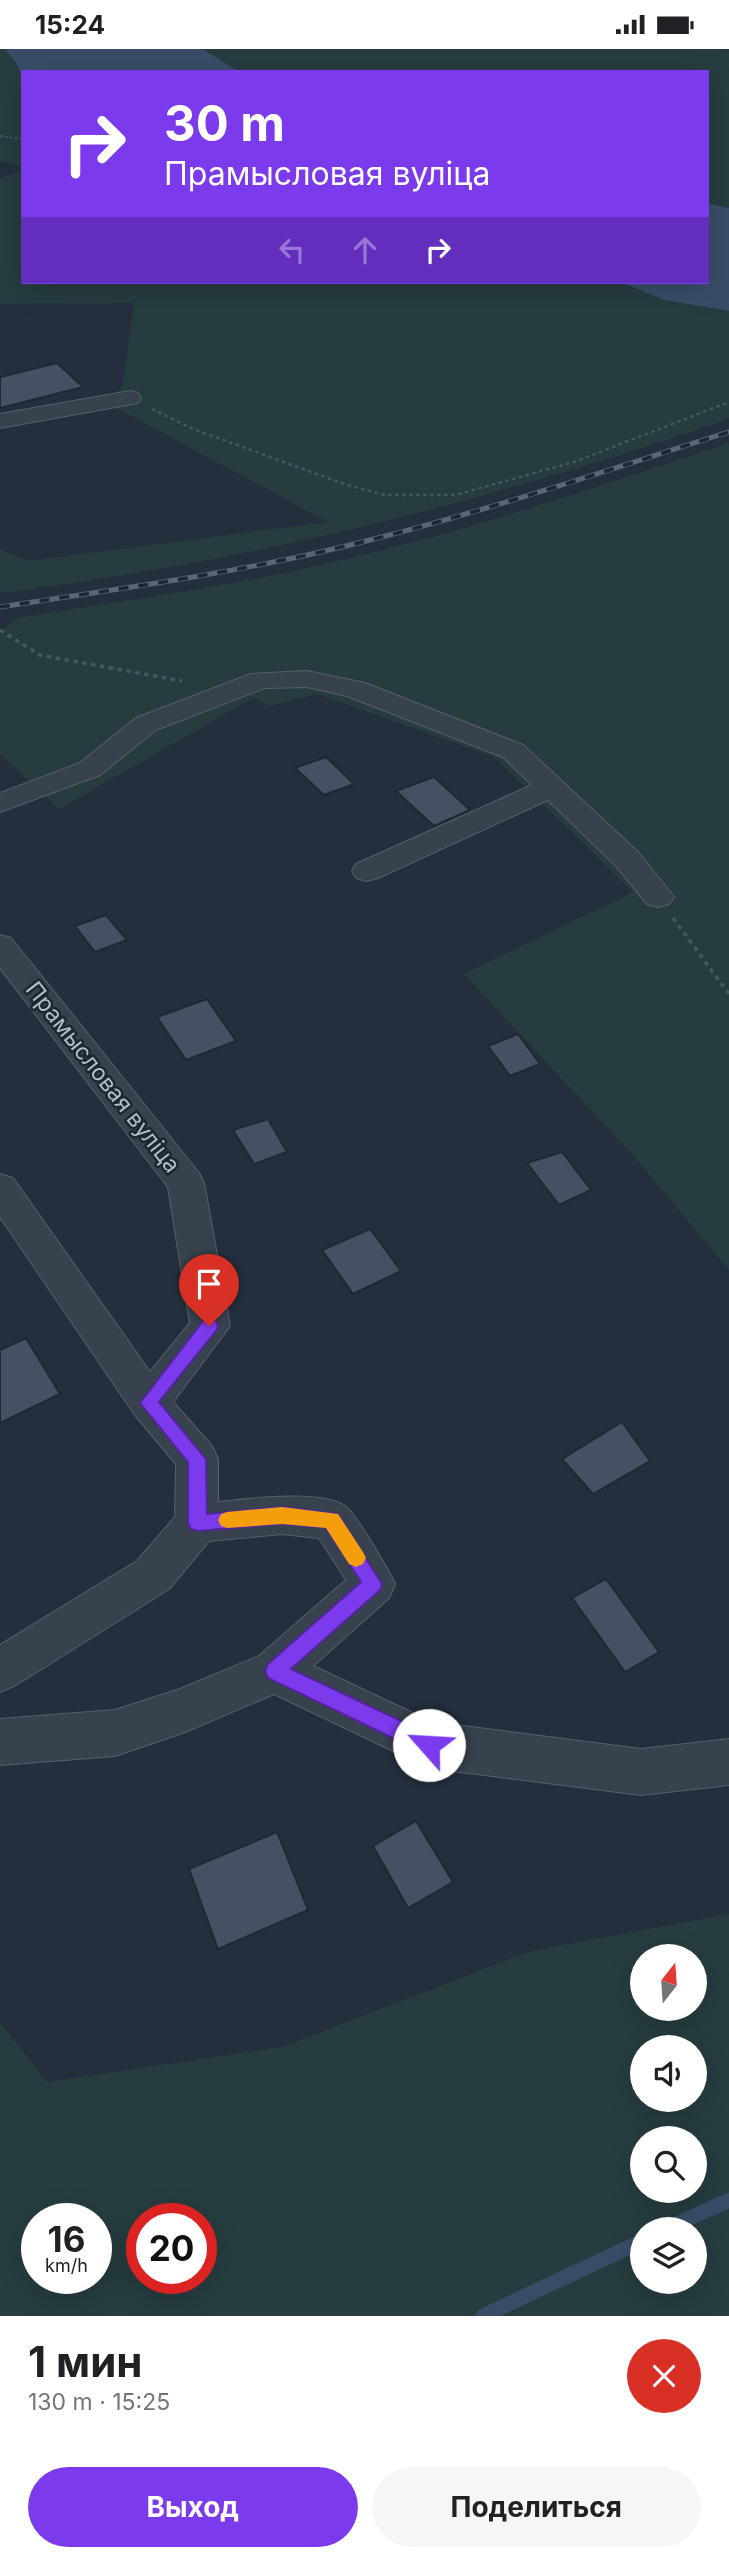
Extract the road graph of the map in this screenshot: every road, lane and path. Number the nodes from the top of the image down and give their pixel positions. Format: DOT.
graph roads {
  1 [pos="0,136"];
  2 [pos="21,139"];
  3 [pos="130,398"];
  4 [pos="729,403"];
  5 [pos="0,421"];
  6 [pos="0,630"];
  7 [pos="233,691"];
  8 [pos="553,787"];
  9 [pos="0,803"];
  10 [pos="367,871"];
  11 [pos="658,897"];
  12 [pos="0,946"];
  13 [pos="729,993"];
  14 [pos="0,1188"];
  15 [pos="149,1403"];
  16 [pos="198,1523"];
  17 [pos="0,1669"];
  18 [pos="275,1671"];
  19 [pos="0,1742"];
  20 [pos="729,1762"];
  1 -- 2 [label="path"];
  3 -- 4 [label="path"];
  3 -- 5 [label="street"];
  6 -- 7 [label="path"];
  7 -- 8 [label="street"];
  7 -- 9 [label="street"];
  8 -- 10 [label="street"];
  8 -- 11 [label="street"];
  11 -- 13 [label="path"];
  12 -- 15 [label="street, Прамысловая вуліца"];
  14 -- 15 [label="street"];
  15 -- 16 [label="street"];
  16 -- 17 [label="street"];
  16 -- 18 [label="street"];
  18 -- 19 [label="street"];
  18 -- 20 [label="street"];
}
